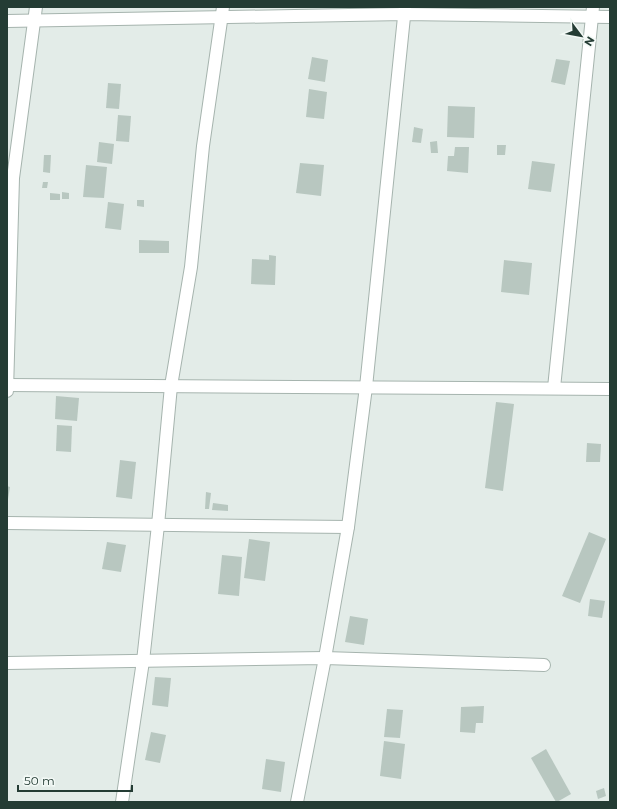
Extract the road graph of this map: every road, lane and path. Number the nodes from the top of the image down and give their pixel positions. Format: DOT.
graph roads {
  1 [pos="36,7"];
  2 [pos="404,11"];
  3 [pos="222,12"];
  4 [pos="592,12"];
  5 [pos="610,17"];
  6 [pos="34,20"];
  7 [pos="7,21"];
  8 [pos="171,386"];
  9 [pos="7,387"];
  10 [pos="366,387"];
  11 [pos="554,388"];
  12 [pos="610,389"];
  13 [pos="7,523"];
  14 [pos="158,525"];
  15 [pos="348,527"];
  16 [pos="325,658"];
  17 [pos="143,661"];
  18 [pos="7,663"];
  19 [pos="544,665"];
  20 [pos="122,802"];
  21 [pos="296,802"];
  1 -- 6 [label="street"];
  2 -- 3 [label="street"];
  2 -- 4 [label="street"];
  2 -- 10 [label="street"];
  3 -- 6 [label="street"];
  3 -- 8 [label="street"];
  4 -- 5 [label="street"];
  4 -- 11 [label="street"];
  6 -- 7 [label="street"];
  6 -- 9 [label="street"];
  8 -- 9 [label="street"];
  8 -- 10 [label="street"];
  8 -- 14 [label="street"];
  10 -- 11 [label="street"];
  10 -- 15 [label="street"];
  11 -- 12 [label="street"];
  13 -- 14 [label="street"];
  14 -- 15 [label="street"];
  14 -- 17 [label="street"];
  15 -- 16 [label="street"];
  16 -- 17 [label="street"];
  16 -- 19 [label="street"];
  16 -- 21 [label="street"];
  17 -- 18 [label="street"];
  17 -- 20 [label="street"];
}
